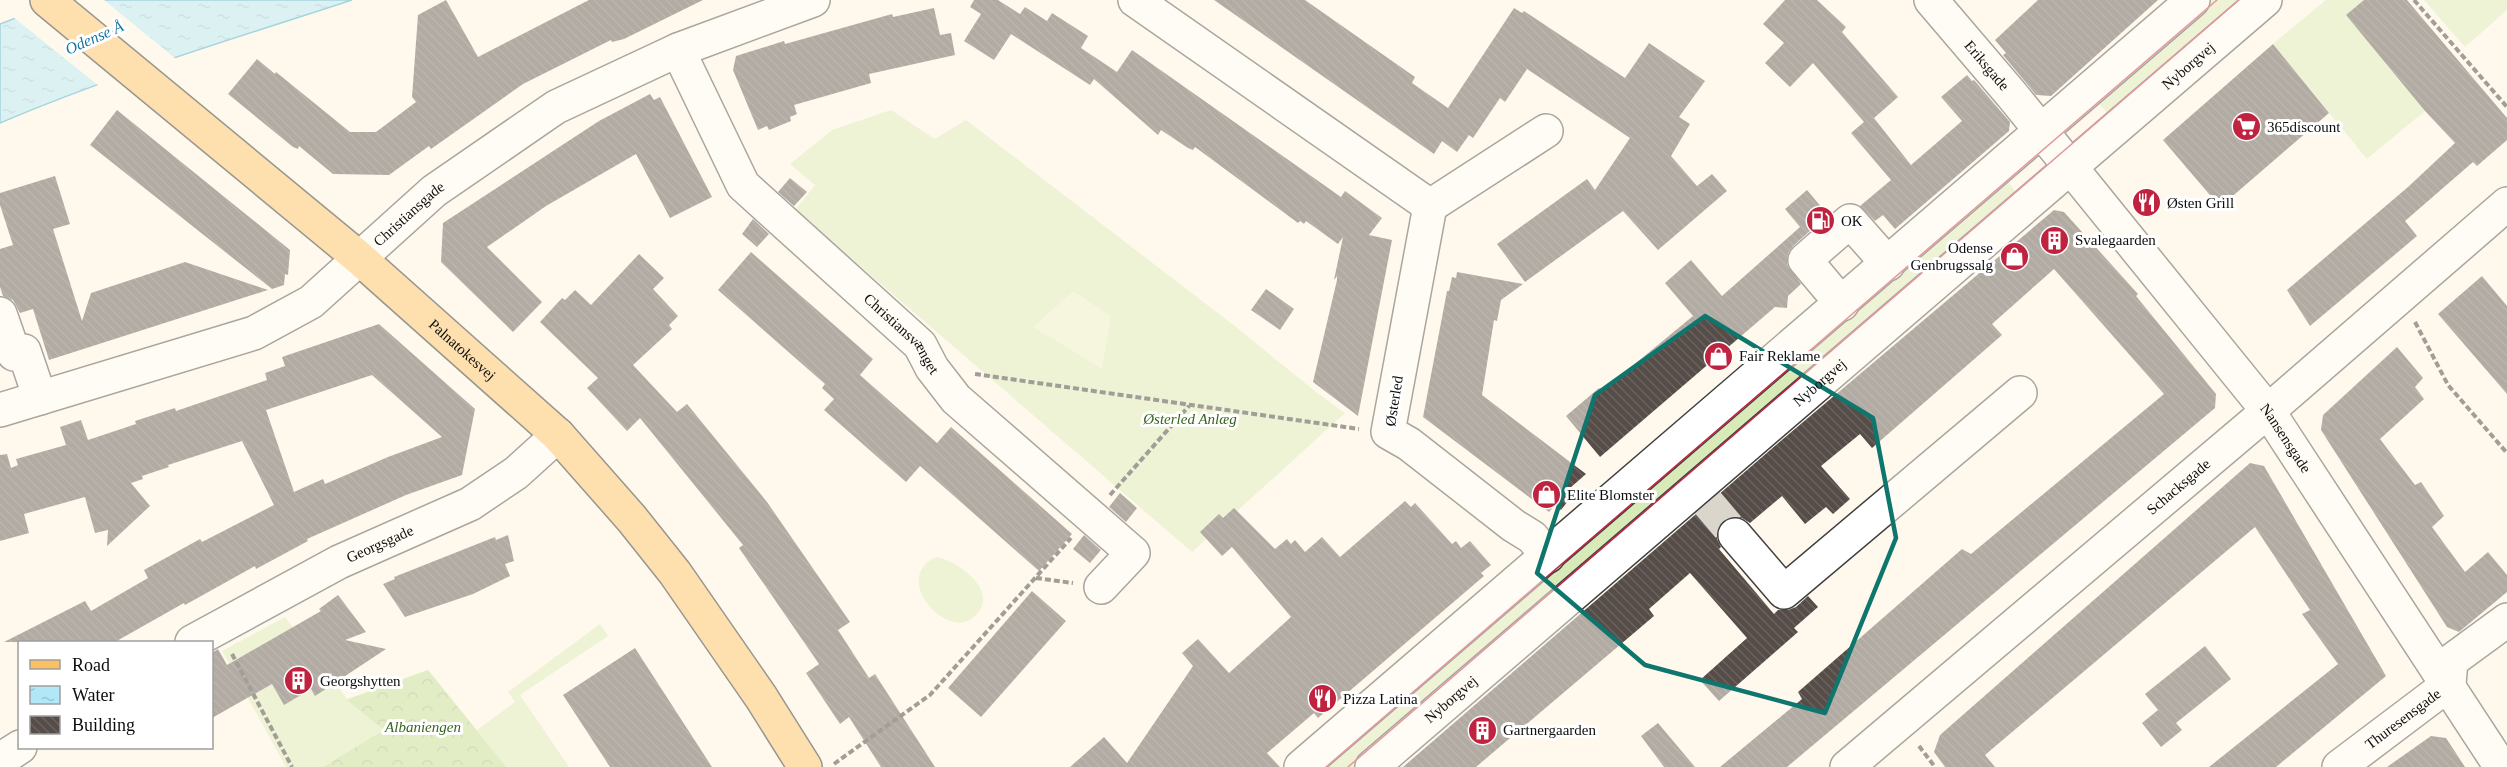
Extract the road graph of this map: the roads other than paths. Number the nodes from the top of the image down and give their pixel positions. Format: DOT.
graph roads {
  1 [pos="47,0"];
  2 [pos="813,0"];
  3 [pos="1135,0"];
  4 [pos="1931,0"];
  5 [pos="2193,0"];
  6 [pos="2265,0"];
  7 [pos="678,50"];
  8 [pos="2040,130"];
  9 [pos="1546,131"];
  10 [pos="2071,168"];
  11 [pos="2507,204"];
  12 [pos="1430,206"];
  13 [pos="358,257"];
  14 [pos="1888,264"];
  15 [pos="1842,304"];
  16 [pos="0,314"];
  17 [pos="2020,393"];
  18 [pos="40,398"];
  19 [pos="0,410"];
  20 [pos="2268,411"];
  21 [pos="558,435"];
  22 [pos="1735,535"];
  23 [pos="1548,556"];
  24 [pos="1101,587"];
  25 [pos="2507,620"];
  26 [pos="194,641"];
  27 [pos="2449,684"];
  28 [pos="18,748"];
  29 [pos="0,760"];
  30 [pos="805,767"];
  31 [pos="1301,767"];
  32 [pos="1372,767"];
  33 [pos="1847,767"];
  34 [pos="2339,767"];
  35 [pos="2501,767"];
  1 -- 13 [label="main road, Palnatokesvej"];
  2 -- 7 [label="street, Christiansgade"];
  3 -- 12 [label="street"];
  4 -- 8 [label="street, Eriksgade"];
  5 -- 8 [label="street"];
  6 -- 10 [label="street, Nyborgvej"];
  7 -- 13 [label="street, Christiansgade"];
  7 -- 24 [label="street, Christiansvænget"];
  8 -- 10 [label="street, Nansensgade"];
  8 -- 14 [label="street"];
  9 -- 12 [label="street"];
  10 -- 20 [label="street, Nansensgade"];
  10 -- 32 [label="street, Nyborgvej"];
  11 -- 20 [label="street, Schacksgade"];
  12 -- 23 [label="street, Østerled"];
  13 -- 18 [label="street, Christiansgade"];
  13 -- 21 [label="main road, Palnatokesvej"];
  14 -- 15 [label="street"];
  14 -- 15 [label="street"];
  15 -- 23 [label="street"];
  16 -- 18 [label="street"];
  17 -- 22 [label="street"];
  18 -- 19 [label="street, Christiansgade"];
  20 -- 27 [label="street, Nansensgade"];
  20 -- 33 [label="street, Schacksgade"];
  21 -- 26 [label="street, Georgsgade"];
  21 -- 30 [label="main road, Palnatokesvej"];
  23 -- 31 [label="street"];
  25 -- 27 [label="street, Thuresensgade"];
  27 -- 34 [label="street, Thuresensgade"];
  27 -- 35 [label="street, Nansensgade"];
  28 -- 29 [label="street"];
}
